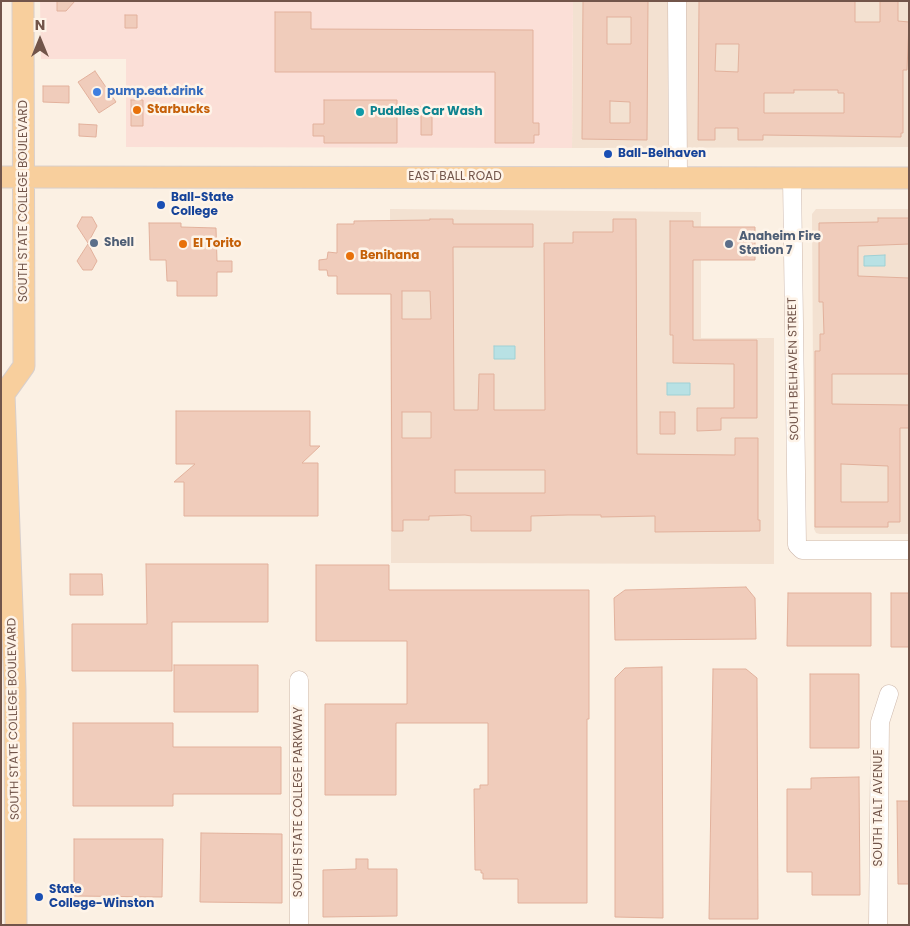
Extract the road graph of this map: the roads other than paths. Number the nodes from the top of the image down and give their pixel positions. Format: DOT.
graph roads {
  1 [pos="23,1"];
  2 [pos="678,1"];
  3 [pos="678,176"];
  4 [pos="1,177"];
  5 [pos="24,177"];
  6 [pos="792,178"];
  7 [pos="909,178"];
  8 [pos="2,392"];
  9 [pos="909,550"];
  10 [pos="299,680"];
  11 [pos="889,694"];
  12 [pos="16,925"];
  13 [pos="299,925"];
  14 [pos="878,925"];
  1 -- 5 [label="main road, SOUTH STATE COLLEGE BOULEVARD"];
  2 -- 3 [label="street"];
  3 -- 5 [label="main road, EAST BALL ROAD"];
  3 -- 6 [label="main road, EAST BALL ROAD"];
  4 -- 5 [label="main road, EAST BALL ROAD"];
  5 -- 8 [label="main road, SOUTH STATE COLLEGE BOULEVARD"];
  6 -- 7 [label="main road, EAST BALL ROAD"];
  6 -- 9 [label="street, SOUTH BELHAVEN STREET"];
  8 -- 12 [label="main road, SOUTH STATE COLLEGE BOULEVARD"];
  10 -- 13 [label="street, SOUTH STATE COLLEGE PARKWAY"];
  11 -- 14 [label="street, SOUTH TALT AVENUE"];
}
